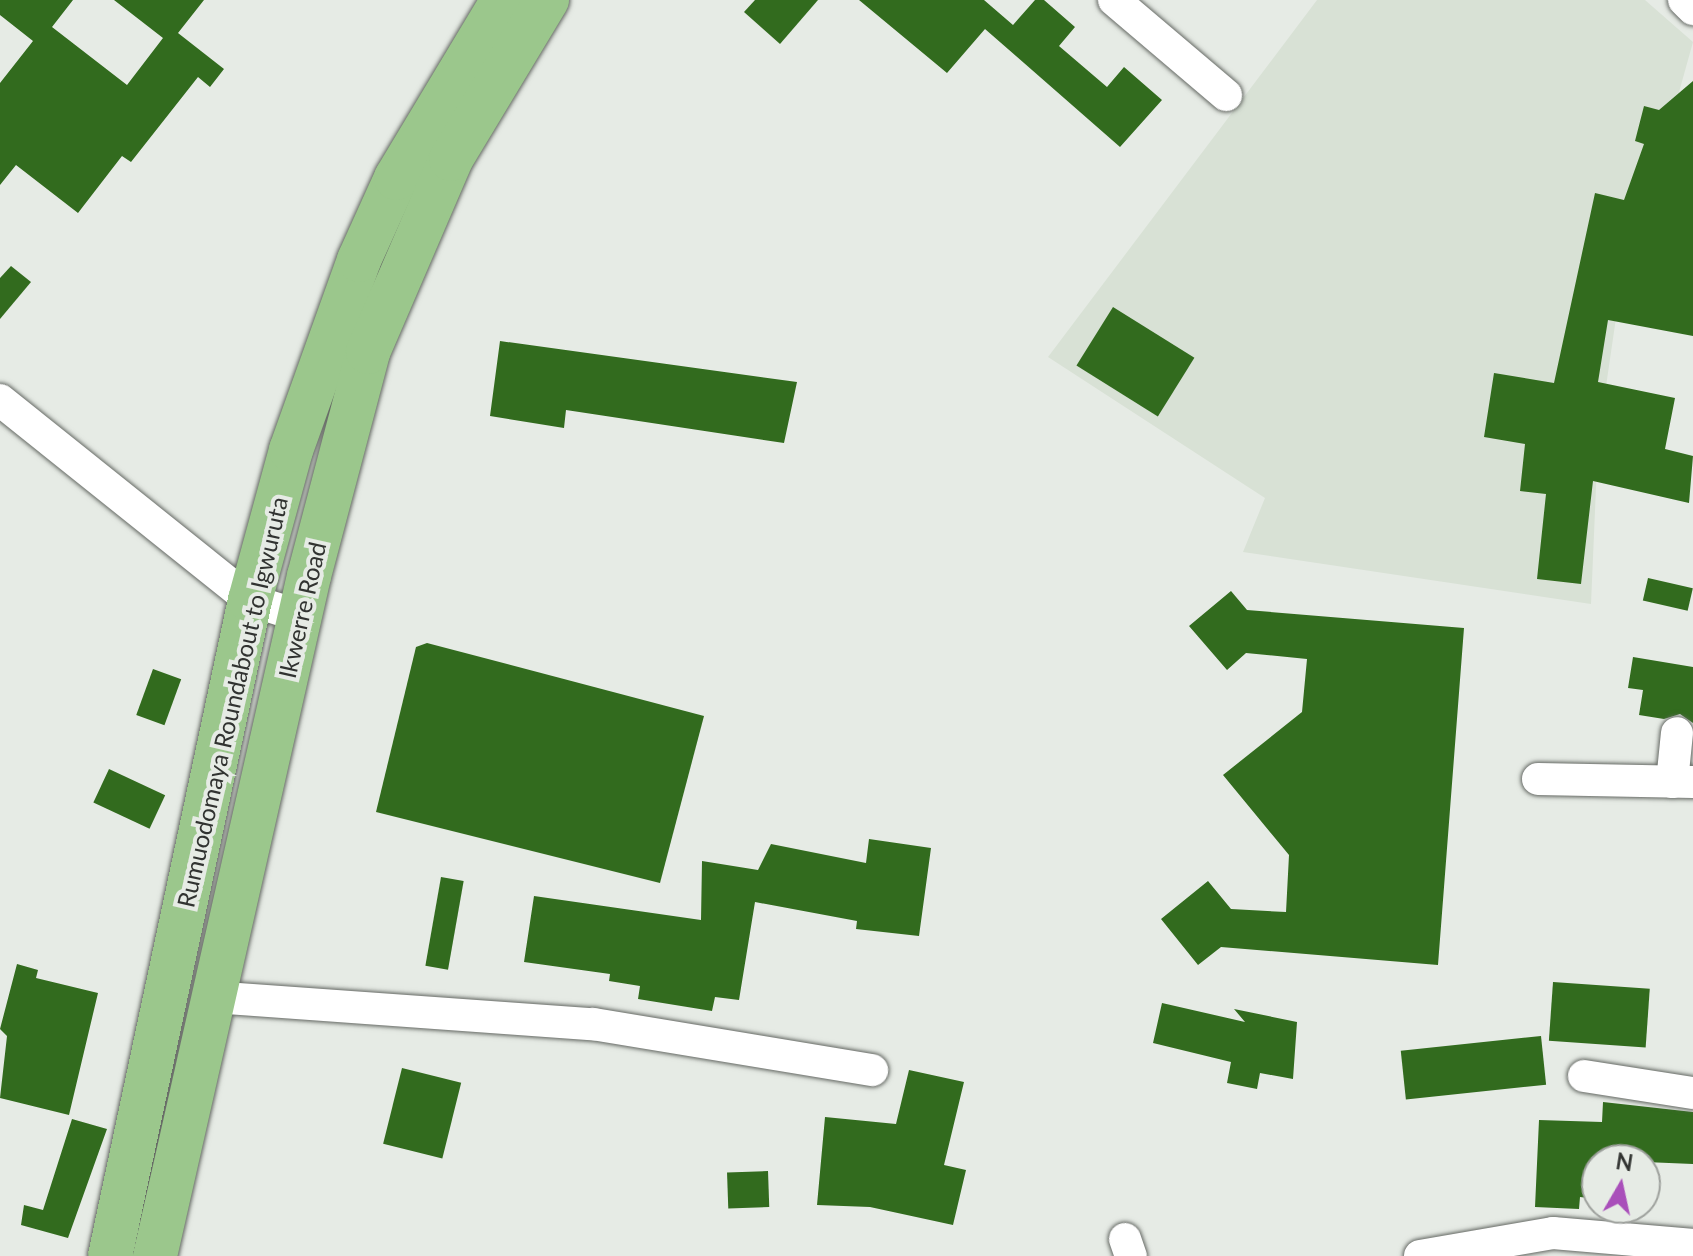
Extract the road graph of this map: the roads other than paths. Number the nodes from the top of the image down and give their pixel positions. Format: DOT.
graph roads {
  1 [pos="503,0"];
  2 [pos="547,0"];
  3 [pos="1114,0"];
  4 [pos="1684,0"];
  5 [pos="1693,9"];
  6 [pos="1226,95"];
  7 [pos="0,400"];
  8 [pos="250,600"];
  9 [pos="300,616"];
  10 [pos="1677,733"];
  11 [pos="1538,779"];
  12 [pos="1682,782"];
  13 [pos="212,997"];
  14 [pos="872,1070"];
  15 [pos="1584,1076"];
  16 [pos="1693,1093"];
  17 [pos="1693,1245"];
  18 [pos="110,1256"];
  19 [pos="155,1256"];
  20 [pos="1420,1256"];
  1 -- 8 [label="main road, Rumuodomaya Roundabout to Igwuruta"];
  2 -- 9 [label="main road, Ikwerre Road"];
  3 -- 6 [label="street"];
  4 -- 5 [label="street"];
  7 -- 8 [label="street"];
  8 -- 9 [label="street"];
  8 -- 18 [label="main road, Rumuodomaya Roundabout to Igwuruta"];
  9 -- 13 [label="main road, Ikwerre Road"];
  10 -- 12 [label="street"];
  11 -- 12 [label="street"];
  13 -- 14 [label="street"];
  13 -- 19 [label="main road, Ikwerre Road"];
  15 -- 16 [label="street"];
  17 -- 20 [label="street"];
}
